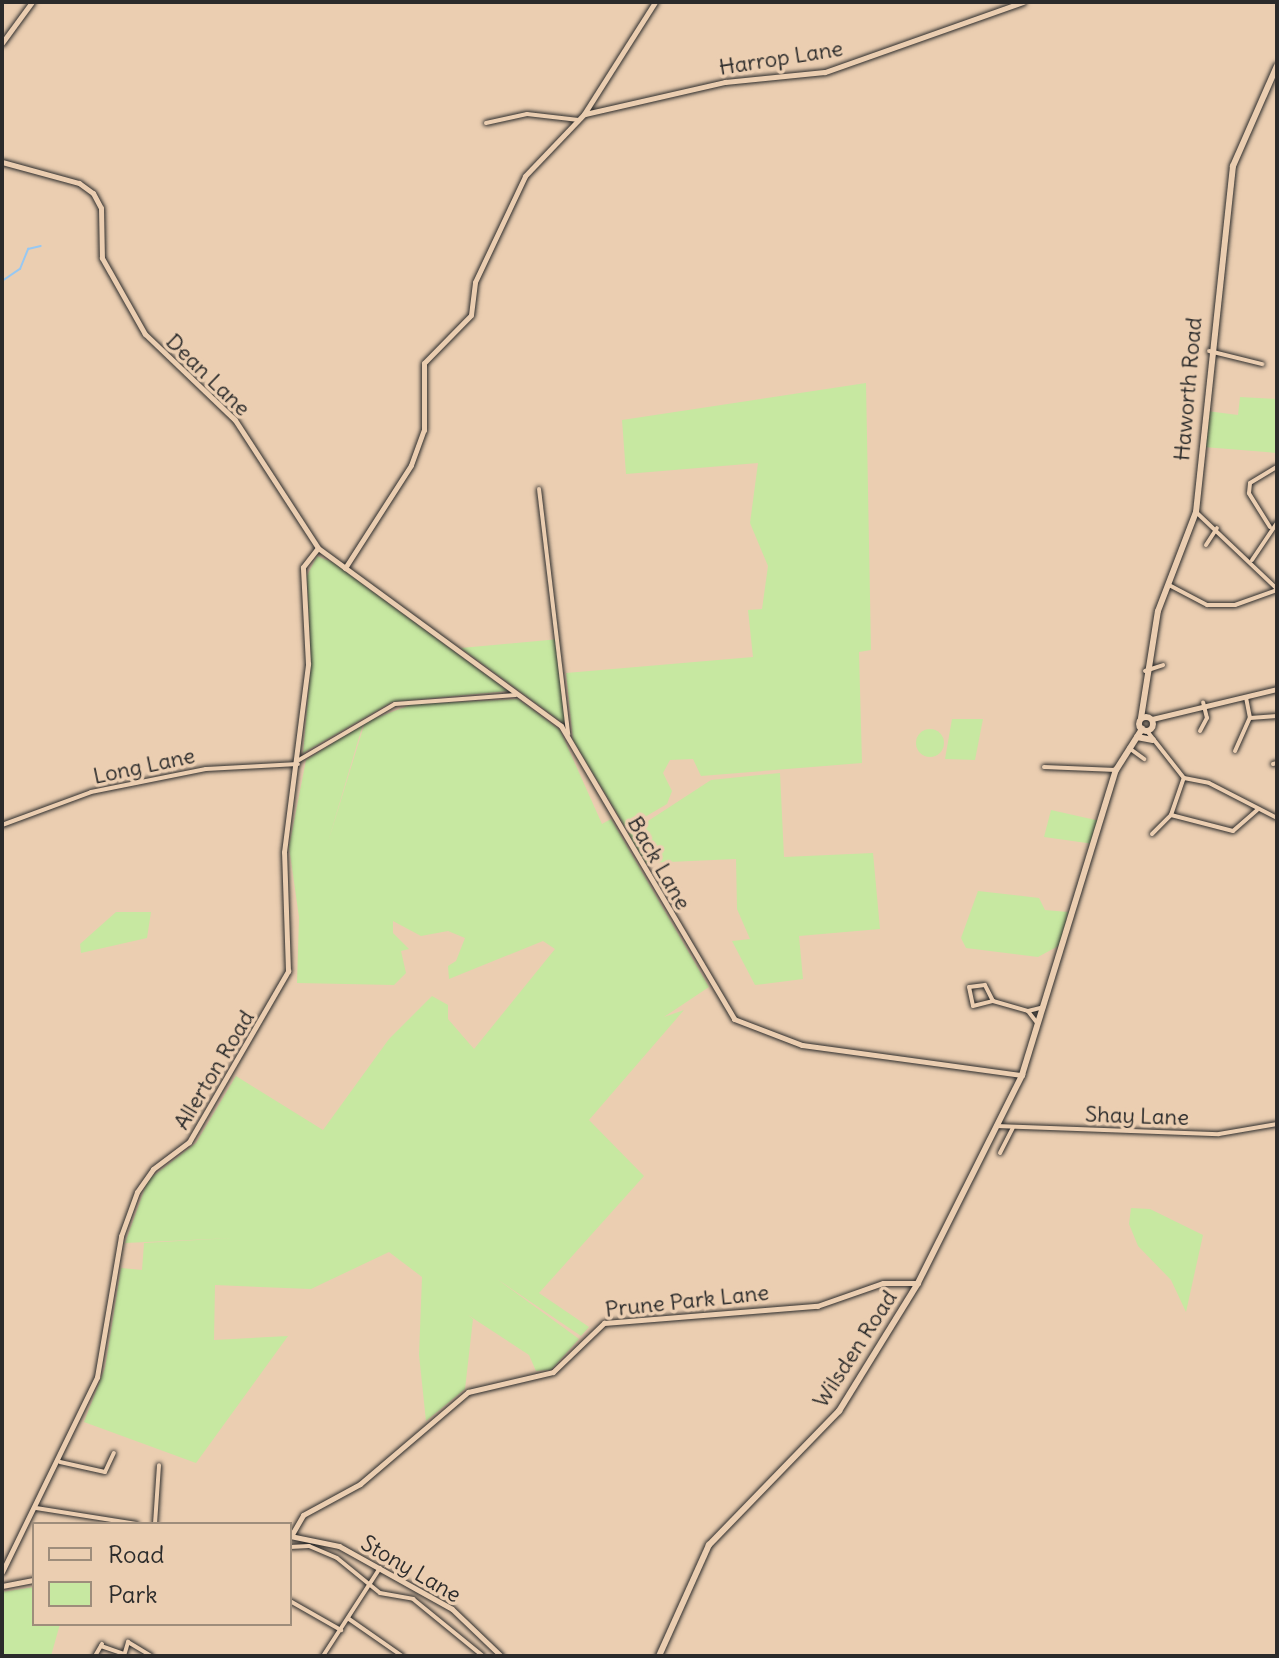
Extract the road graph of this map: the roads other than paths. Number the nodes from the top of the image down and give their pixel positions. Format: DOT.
graph roads {
  1 [pos="32,2"];
  2 [pos="655,2"];
  3 [pos="1023,2"];
  4 [pos="2,43"];
  5 [pos="1277,66"];
  6 [pos="584,114"];
  7 [pos="579,120"];
  8 [pos="486,123"];
  9 [pos="2,162"];
  10 [pos="1209,351"];
  11 [pos="1262,364"];
  12 [pos="1277,467"];
  13 [pos="539,489"];
  14 [pos="1196,512"];
  15 [pos="1277,523"];
  16 [pos="1270,527"];
  17 [pos="1217,528"];
  18 [pos="1206,545"];
  19 [pos="318,548"];
  20 [pos="1252,560"];
  21 [pos="345,568"];
  22 [pos="1166,584"];
  23 [pos="1277,590"];
  24 [pos="1163,665"];
  25 [pos="1145,671"];
  26 [pos="1277,689"];
  27 [pos="518,695"];
  28 [pos="1245,695"];
  29 [pos="1203,702"];
  30 [pos="1277,716"];
  31 [pos="1141,718"];
  32 [pos="1250,718"];
  33 [pos="1152,719"];
  34 [pos="1144,730"];
  35 [pos="1200,731"];
  36 [pos="567,737"];
  37 [pos="1136,737"];
  38 [pos="1153,740"];
  39 [pos="1129,748"];
  40 [pos="1235,751"];
  41 [pos="1144,759"];
  42 [pos="299,762"];
  43 [pos="1044,767"];
  44 [pos="1116,770"];
  45 [pos="1184,778"];
  46 [pos="1257,810"];
  47 [pos="1171,815"];
  48 [pos="1277,818"];
  49 [pos="2,825"];
  50 [pos="1152,834"];
  51 [pos="993,1001"];
  52 [pos="1044,1007"];
  53 [pos="1028,1011"];
  54 [pos="1039,1024"];
  55 [pos="1022,1075"];
  56 [pos="1277,1124"];
  57 [pos="995,1126"];
  58 [pos="1013,1128"];
  59 [pos="1000,1153"];
  60 [pos="918,1283"];
  61 [pos="114,1453"];
  62 [pos="60,1462"];
  63 [pos="159,1465"];
  64 [pos="36,1508"];
  65 [pos="124,1522"];
  66 [pos="155,1522"];
  67 [pos="292,1533"];
  68 [pos="292,1536"];
  69 [pos="292,1547"];
  70 [pos="380,1568"];
  71 [pos="2,1572"];
  72 [pos="32,1580"];
  73 [pos="2,1586"];
  74 [pos="370,1586"];
  75 [pos="292,1602"];
  76 [pos="349,1619"];
  77 [pos="341,1630"];
  78 [pos="389,1648"];
  79 [pos="124,1655"];
  80 [pos="95,1656"];
  81 [pos="151,1656"];
  82 [pos="323,1656"];
  83 [pos="383,1656"];
  84 [pos="402,1656"];
  85 [pos="483,1656"];
  86 [pos="501,1656"];
  87 [pos="659,1656"];
  1 -- 4 [label="street"];
  2 -- 6 [label="street"];
  3 -- 6 [label="street, Harrop Lane"];
  5 -- 10 [label="main road, Haworth Road"];
  6 -- 7 [label="street"];
  7 -- 8 [label="street"];
  7 -- 21 [label="street"];
  9 -- 19 [label="street, Dean Lane"];
  10 -- 11 [label="street"];
  10 -- 14 [label="main road, Haworth Road"];
  12 -- 16 [label="street"];
  13 -- 36 [label="street"];
  14 -- 17 [label="street"];
  14 -- 22 [label="main road, Haworth Road"];
  15 -- 16 [label="street"];
  16 -- 20 [label="street"];
  17 -- 18 [label="street"];
  17 -- 20 [label="street"];
  19 -- 21 [label="street, Back Lane"];
  19 -- 42 [label="street, Allerton Road"];
  20 -- 23 [label="street"];
  21 -- 27 [label="street, Back Lane"];
  22 -- 23 [label="street"];
  22 -- 25 [label="main road, Haworth Road"];
  24 -- 25 [label="street"];
  25 -- 31 [label="main road, Haworth Road"];
  26 -- 28 [label="street"];
  27 -- 36 [label="street, Back Lane"];
  27 -- 42 [label="street"];
  28 -- 29 [label="street"];
  28 -- 32 [label="street"];
  29 -- 33 [label="street"];
  29 -- 35 [label="street"];
  30 -- 32 [label="street"];
  31 -- 33 [label="main road"];
  31 -- 34 [label="main road, Haworth Road"];
  32 -- 40 [label="street"];
  33 -- 34 [label="main road"];
  34 -- 37 [label="main road"];
  34 -- 38 [label="street"];
  36 -- 55 [label="street, Back Lane"];
  37 -- 38 [label="main road"];
  37 -- 39 [label="main road"];
  38 -- 45 [label="street"];
  39 -- 41 [label="street"];
  39 -- 44 [label="main road"];
  42 -- 49 [label="street, Long Lane"];
  42 -- 62 [label="street, Allerton Road"];
  43 -- 44 [label="street"];
  44 -- 52 [label="main road"];
  45 -- 46 [label="street"];
  45 -- 47 [label="street"];
  46 -- 47 [label="street"];
  46 -- 48 [label="street"];
  47 -- 50 [label="street"];
  51 -- 51 [label="street"];
  51 -- 53 [label="street"];
  52 -- 53 [label="street"];
  52 -- 54 [label="main road"];
  53 -- 54 [label="street"];
  54 -- 55 [label="main road"];
  55 -- 57 [label="main road, Wilsden Road"];
  56 -- 58 [label="street, Shay Lane"];
  57 -- 58 [label="street, Shay Lane"];
  57 -- 60 [label="main road, Wilsden Road"];
  58 -- 59 [label="street"];
  60 -- 67 [label="street, Prune Park Lane"];
  60 -- 87 [label="main road, Wilsden Road"];
  61 -- 62 [label="street"];
  62 -- 64 [label="street, Allerton Road"];
  63 -- 66 [label="street"];
  64 -- 65 [label="street"];
  64 -- 71 [label="street, Allerton Road"];
  68 -- 70 [label="street, Stony Lane"];
  69 -- 74 [label="street"];
  70 -- 74 [label="street"];
  70 -- 86 [label="street, Stony Lane"];
  72 -- 73 [label="street"];
  74 -- 76 [label="street"];
  74 -- 85 [label="street"];
  75 -- 77 [label="street"];
  76 -- 77 [label="street"];
  76 -- 78 [label="street"];
  77 -- 82 [label="street"];
  78 -- 83 [label="street"];
  78 -- 84 [label="street"];
  79 -- 80 [label="street"];
  79 -- 81 [label="street"];
}
